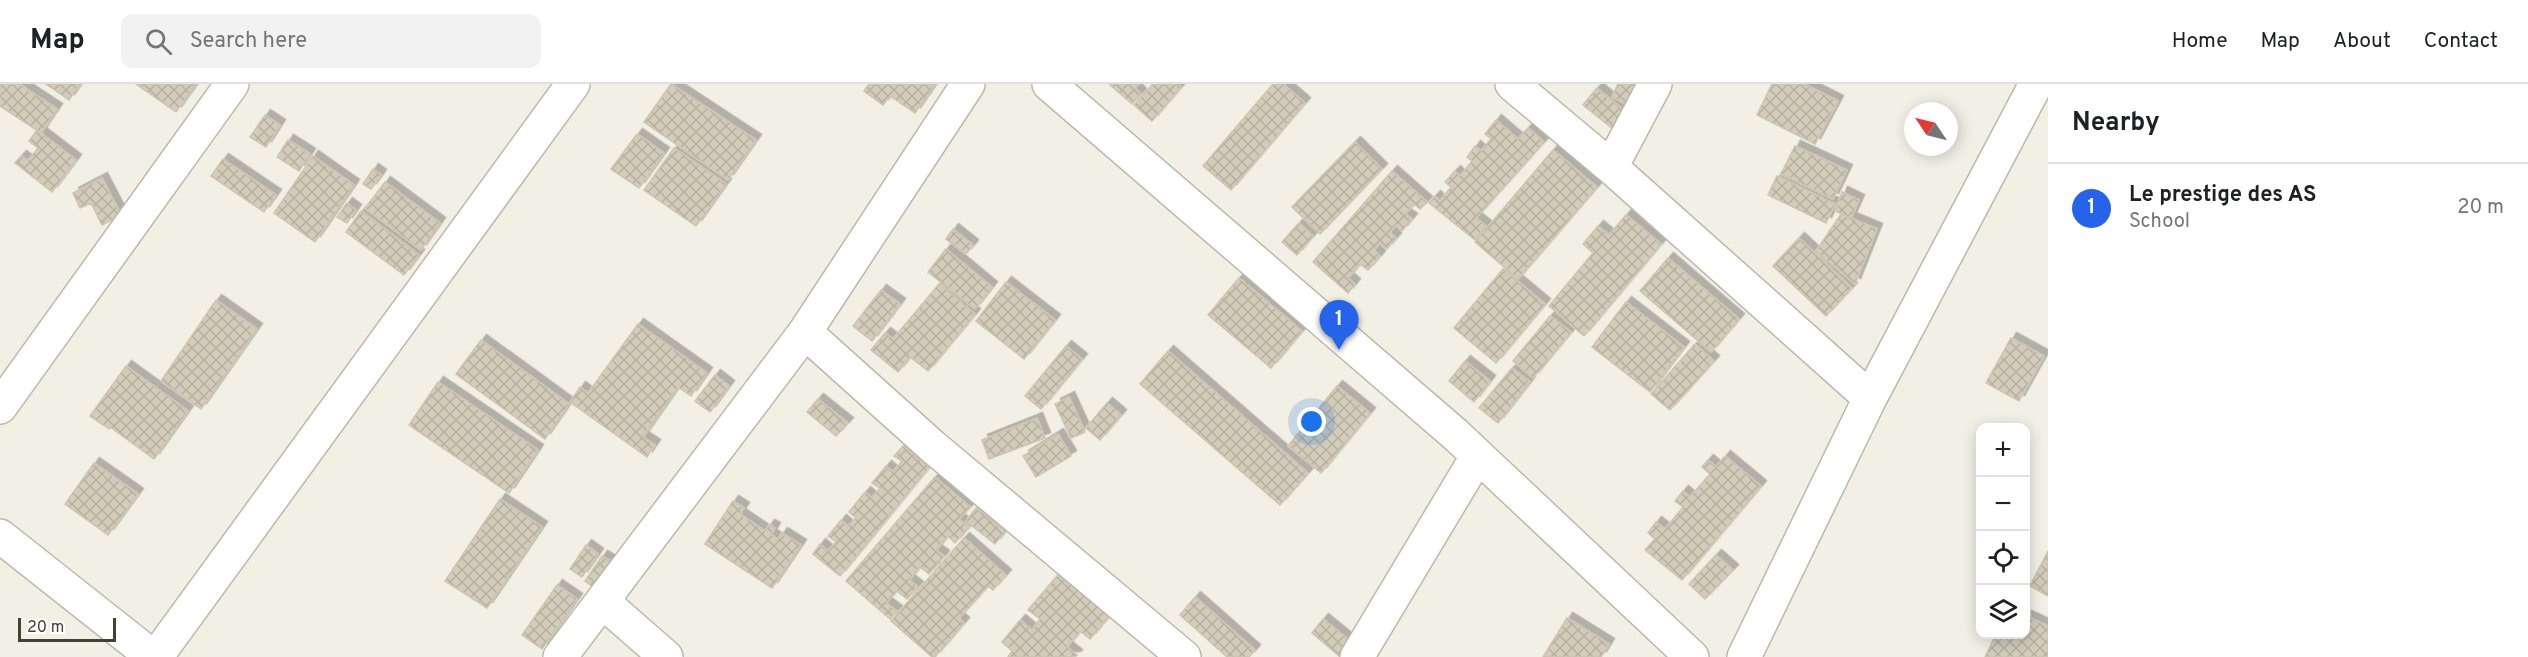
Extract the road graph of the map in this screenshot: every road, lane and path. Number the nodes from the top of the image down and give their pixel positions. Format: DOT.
graph roads {
  1 [pos="232,84"];
  2 [pos="573,84"];
  3 [pos="968,84"];
  4 [pos="1049,84"];
  5 [pos="1512,84"];
  6 [pos="1655,84"];
  7 [pos="2036,84"];
  8 [pos="1611,167"];
  9 [pos="805,332"];
  10 [pos="1870,398"];
  11 [pos="0,406"];
  12 [pos="1477,457"];
  13 [pos="0,536"];
  14 [pos="602,601"];
  15 [pos="155,657"];
  16 [pos="560,657"];
  17 [pos="666,657"];
  18 [pos="1184,657"];
  19 [pos="1357,657"];
  20 [pos="1692,657"];
  21 [pos="1743,657"];
  1 -- 11 [label="street"];
  2 -- 15 [label="street"];
  3 -- 9 [label="street"];
  4 -- 12 [label="street"];
  5 -- 8 [label="street"];
  6 -- 8 [label="street"];
  7 -- 10 [label="street"];
  8 -- 10 [label="street"];
  9 -- 14 [label="street"];
  9 -- 18 [label="street"];
  10 -- 21 [label="street"];
  12 -- 19 [label="street"];
  12 -- 20 [label="street"];
  13 -- 15 [label="street"];
  14 -- 16 [label="street"];
  14 -- 17 [label="street"];
}
